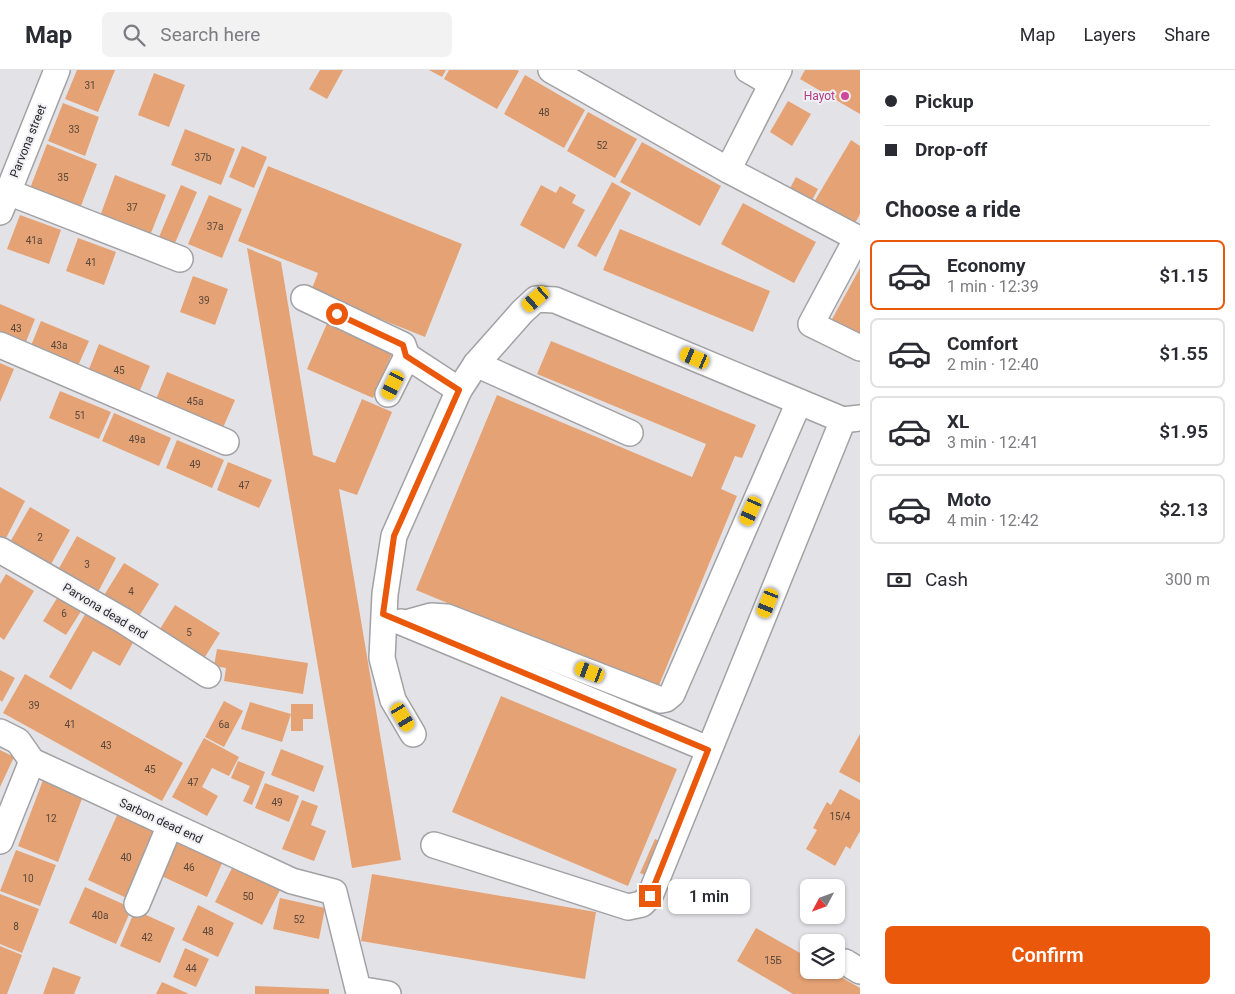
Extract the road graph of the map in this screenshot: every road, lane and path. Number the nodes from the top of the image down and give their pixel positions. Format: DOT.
graph roads {
  1 [pos="57,70"];
  2 [pos="551,70"];
  3 [pos="748,70"];
  4 [pos="776,77"];
  5 [pos="728,170"];
  6 [pos="4,202"];
  7 [pos="180,259"];
  8 [pos="304,298"];
  9 [pos="0,345"];
  10 [pos="860,348"];
  11 [pos="406,356"];
  12 [pos="476,364"];
  13 [pos="459,390"];
  14 [pos="388,394"];
  15 [pos="799,402"];
  16 [pos="851,419"];
  17 [pos="630,433"];
  18 [pos="226,442"];
  19 [pos="0,550"];
  20 [pos="383,614"];
  21 [pos="406,624"];
  22 [pos="208,676"];
  23 [pos="0,732"];
  24 [pos="413,734"];
  25 [pos="708,750"];
  26 [pos="32,760"];
  27 [pos="170,825"];
  28 [pos="0,840"];
  29 [pos="434,845"];
  30 [pos="137,904"];
  31 [pos="388,994"];
  1 -- 6 [label="street, Parvona street"];
  2 -- 5 [label="street"];
  3 -- 4 [label="street"];
  4 -- 5 [label="street"];
  5 -- 10 [label="street"];
  6 -- 7 [label="street"];
  8 -- 11 [label="street"];
  9 -- 18 [label="street"];
  11 -- 13 [label="street"];
  11 -- 14 [label="street"];
  12 -- 13 [label="street"];
  12 -- 15 [label="street"];
  12 -- 17 [label="street"];
  13 -- 20 [label="street"];
  15 -- 16 [label="street"];
  15 -- 21 [label="street"];
  16 -- 25 [label="street"];
  19 -- 22 [label="street, Parvona dead end"];
  20 -- 21 [label="street"];
  20 -- 24 [label="street"];
  21 -- 25 [label="street"];
  23 -- 26 [label="street, Sarbon dead end"];
  25 -- 29 [label="street"];
  26 -- 27 [label="street, Sarbon dead end"];
  26 -- 28 [label="street"];
  27 -- 30 [label="street"];
  27 -- 31 [label="street, Sarbon dead end"];
}
